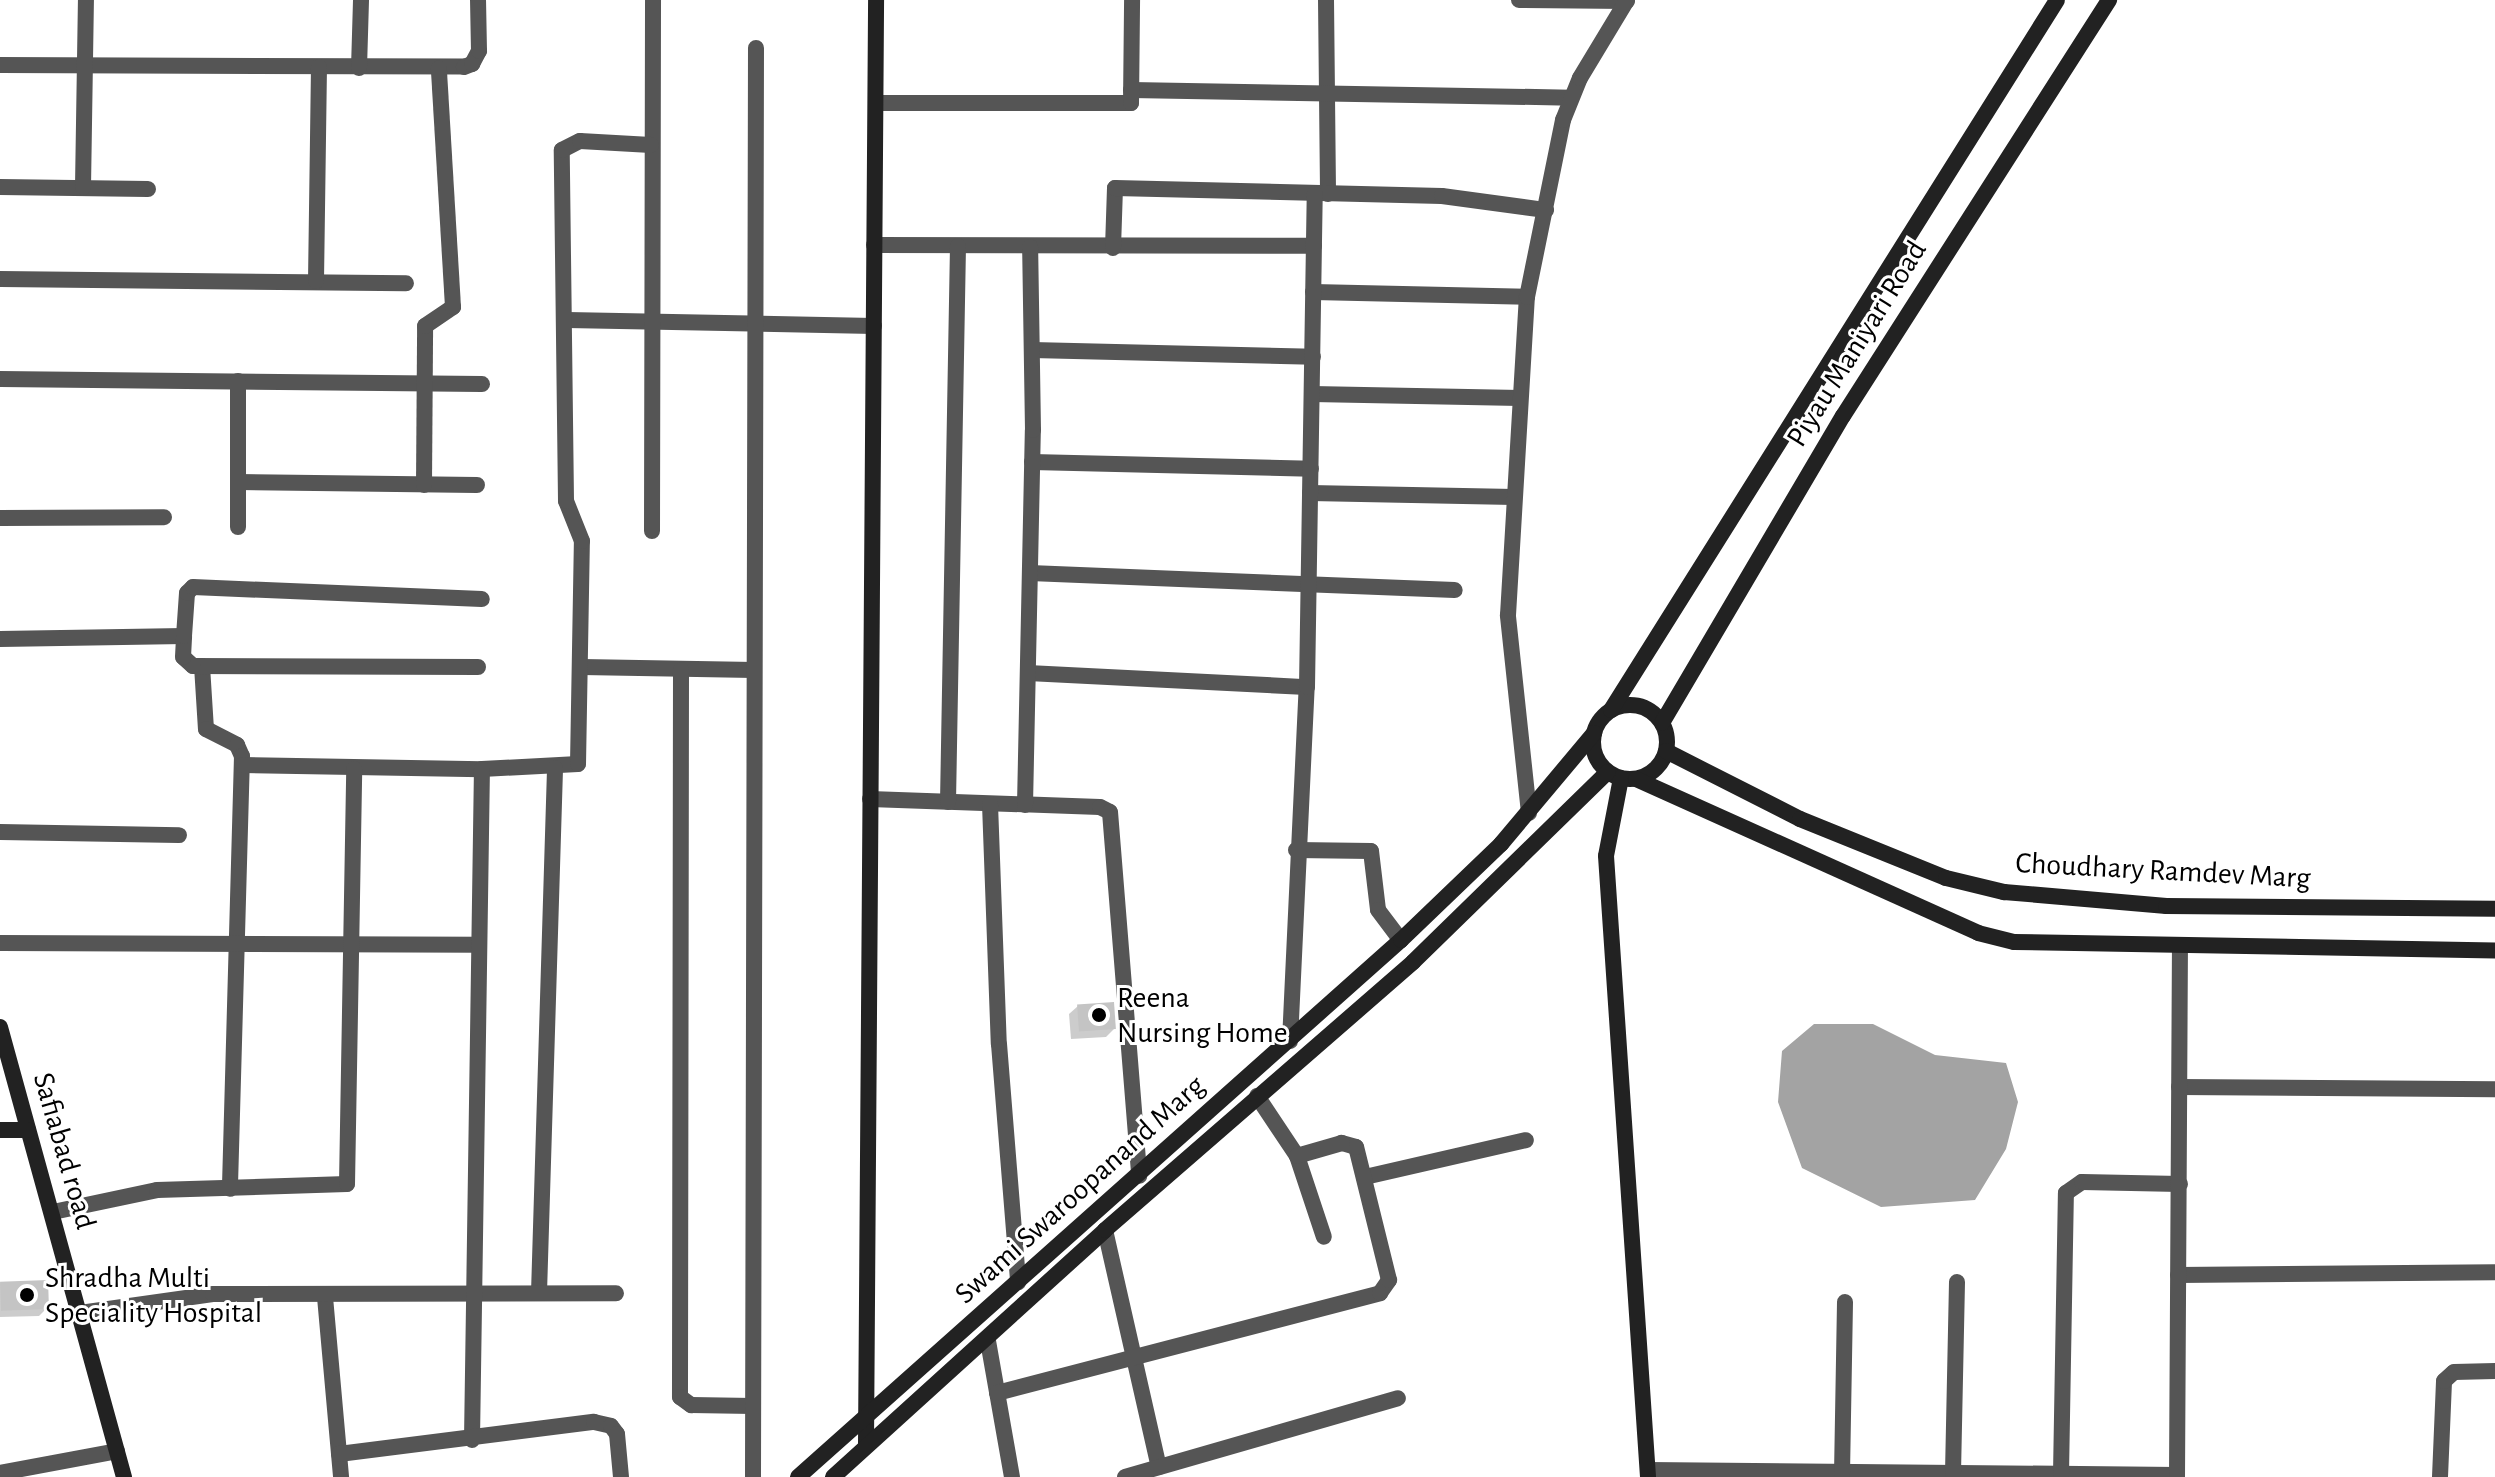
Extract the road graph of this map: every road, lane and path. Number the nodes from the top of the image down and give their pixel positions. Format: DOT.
graph roads {
  1 [pos="86,0"];
  2 [pos="361,0"];
  3 [pos="478,0"];
  4 [pos="653,0"];
  5 [pos="876,0"];
  6 [pos="1132,0"];
  7 [pos="1326,0"];
  8 [pos="1519,0"];
  9 [pos="1627,0"];
  10 [pos="2057,0"];
  11 [pos="2109,0"];
  12 [pos="756,48"];
  13 [pos="0,65"];
  14 [pos="85,65"];
  15 [pos="319,67"];
  16 [pos="359,68"];
  17 [pos="439,68"];
  18 [pos="1131,90"];
  19 [pos="1328,95"];
  20 [pos="1571,98"];
  21 [pos="876,103"];
  22 [pos="651,145"];
  23 [pos="0,187"];
  24 [pos="83,187"];
  25 [pos="148,189"];
  26 [pos="1322,194"];
  27 [pos="1546,210"];
  28 [pos="874,245"];
  29 [pos="958,246"];
  30 [pos="1314,246"];
  31 [pos="1030,247"];
  32 [pos="1113,248"];
  33 [pos="0,279"];
  34 [pos="316,281"];
  35 [pos="406,283"];
  36 [pos="1313,292"];
  37 [pos="1527,297"];
  38 [pos="567,320"];
  39 [pos="650,322"];
  40 [pos="754,324"];
  41 [pos="874,326"];
  42 [pos="1032,350"];
  43 [pos="1313,357"];
  44 [pos="0,379"];
  45 [pos="238,381"];
  46 [pos="422,383"];
  47 [pos="482,384"];
  48 [pos="1312,394"];
  49 [pos="1520,398"];
  50 [pos="1032,462"];
  51 [pos="1311,469"];
  52 [pos="238,482"];
  53 [pos="424,485"];
  54 [pos="477,485"];
  55 [pos="1310,493"];
  56 [pos="1514,497"];
  57 [pos="164,517"];
  58 [pos="0,518"];
  59 [pos="238,527"];
  60 [pos="652,531"];
  61 [pos="1030,573"];
  62 [pos="1309,584"];
  63 [pos="1455,590"];
  64 [pos="482,599"];
  65 [pos="184,636"];
  66 [pos="0,639"];
  67 [pos="202,666"];
  68 [pos="478,667"];
  69 [pos="582,667"];
  70 [pos="681,670"];
  71 [pos="754,670"];
  72 [pos="1028,673"];
  73 [pos="1307,687"];
  74 [pos="1611,710"];
  75 [pos="1662,723"];
  76 [pos="1594,733"];
  77 [pos="1666,751"];
  78 [pos="243,765"];
  79 [pos="555,768"];
  80 [pos="354,769"];
  81 [pos="482,769"];
  82 [pos="1622,777"];
  83 [pos="870,799"];
  84 [pos="948,802"];
  85 [pos="990,804"];
  86 [pos="1025,805"];
  87 [pos="1529,813"];
  88 [pos="0,832"];
  89 [pos="179,835"];
  90 [pos="1296,850"];
  91 [pos="2495,909"];
  92 [pos="1401,940"];
  93 [pos="0,943"];
  94 [pos="237,944"];
  95 [pos="479,945"];
  96 [pos="352,946"];
  97 [pos="2180,947"];
  98 [pos="2495,950"];
  99 [pos="1,1037"];
  100 [pos="1290,1041"];
  101 [pos="2179,1087"];
  102 [pos="2495,1089"];
  103 [pos="1257,1096"];
  104 [pos="0,1130"];
  105 [pos="28,1130"];
  106 [pos="1526,1140"];
  107 [pos="1297,1156"];
  108 [pos="1139,1176"];
  109 [pos="1365,1177"];
  110 [pos="2180,1184"];
  111 [pos="230,1189"];
  112 [pos="53,1212"];
  113 [pos="1105,1230"];
  114 [pos="1324,1237"];
  115 [pos="2495,1272"];
  116 [pos="2178,1275"];
  117 [pos="1018,1282"];
  118 [pos="1957,1282"];
  119 [pos="539,1293"];
  120 [pos="616,1293"];
  121 [pos="470,1294"];
  122 [pos="325,1297"];
  123 [pos="1845,1302"];
  124 [pos="80,1313"];
  125 [pos="988,1341"];
  126 [pos="1136,1358"];
  127 [pos="2495,1371"];
  128 [pos="997,1393"];
  129 [pos="1398,1398"];
  130 [pos="753,1406"];
  131 [pos="866,1417"];
  132 [pos="472,1440"];
  133 [pos="866,1444"];
  134 [pos="117,1451"];
  135 [pos="339,1454"];
  136 [pos="1159,1467"];
  137 [pos="0,1473"];
  138 [pos="1953,1473"];
  139 [pos="1648,1474"];
  140 [pos="1842,1474"];
  141 [pos="2061,1474"];
  142 [pos="1886,1476"];
  143 [pos="2177,1476"];
  144 [pos="124,1477"];
  145 [pos="341,1477"];
  146 [pos="621,1477"];
  147 [pos="753,1477"];
  148 [pos="798,1477"];
  149 [pos="833,1477"];
  150 [pos="1012,1477"];
  151 [pos="1125,1477"];
  152 [pos="2440,1477"];
  1 -- 14 [label="street"];
  2 -- 16 [label="street"];
  3 -- 17 [label="street"];
  4 -- 22 [label="street"];
  5 -- 21 [label="street"];
  6 -- 18 [label="street"];
  7 -- 19 [label="street"];
  8 -- 9 [label="street"];
  9 -- 20 [label="street"];
  10 -- 74 [label="street, Piyau Maniyari Road"];
  11 -- 75 [label="street, Piyau Maniyari Road"];
  12 -- 40 [label="street"];
  13 -- 14 [label="street"];
  14 -- 15 [label="street"];
  14 -- 24 [label="street"];
  15 -- 16 [label="street"];
  15 -- 34 [label="street"];
  16 -- 17 [label="street"];
  17 -- 46 [label="street"];
  18 -- 19 [label="street"];
  18 -- 21 [label="street"];
  19 -- 20 [label="street"];
  19 -- 26 [label="street"];
  20 -- 27 [label="street"];
  21 -- 28 [label="street"];
  22 -- 38 [label="street"];
  22 -- 39 [label="street"];
  23 -- 24 [label="street"];
  24 -- 25 [label="street"];
  26 -- 27 [label="street"];
  26 -- 30 [label="street"];
  26 -- 32 [label="street"];
  27 -- 37 [label="street"];
  28 -- 29 [label="street"];
  28 -- 41 [label="street"];
  29 -- 31 [label="street"];
  29 -- 84 [label="street"];
  30 -- 32 [label="street"];
  30 -- 36 [label="street"];
  31 -- 32 [label="street"];
  31 -- 42 [label="street"];
  33 -- 34 [label="street"];
  34 -- 35 [label="street"];
  36 -- 37 [label="street"];
  36 -- 43 [label="street"];
  37 -- 49 [label="street"];
  38 -- 39 [label="street"];
  38 -- 69 [label="street"];
  39 -- 40 [label="street"];
  39 -- 60 [label="street"];
  40 -- 41 [label="street"];
  40 -- 71 [label="street"];
  41 -- 83 [label="street"];
  42 -- 43 [label="street"];
  42 -- 50 [label="street"];
  43 -- 48 [label="street"];
  44 -- 45 [label="street"];
  45 -- 46 [label="street"];
  45 -- 52 [label="street"];
  46 -- 47 [label="street"];
  46 -- 53 [label="street"];
  48 -- 49 [label="street"];
  48 -- 51 [label="street"];
  49 -- 56 [label="street"];
  50 -- 51 [label="street"];
  50 -- 61 [label="street"];
  51 -- 55 [label="street"];
  52 -- 53 [label="street"];
  52 -- 59 [label="street"];
  53 -- 54 [label="street"];
  55 -- 56 [label="street"];
  55 -- 62 [label="street"];
  56 -- 87 [label="street"];
  57 -- 58 [label="street"];
  61 -- 62 [label="street"];
  61 -- 72 [label="street"];
  62 -- 63 [label="street"];
  62 -- 73 [label="street"];
  64 -- 65 [label="street"];
  65 -- 66 [label="street"];
  65 -- 67 [label="street"];
  67 -- 68 [label="street"];
  67 -- 78 [label="street"];
  69 -- 70 [label="street"];
  69 -- 79 [label="street"];
  70 -- 71 [label="street"];
  70 -- 130 [label="street"];
  71 -- 130 [label="street"];
  72 -- 73 [label="street"];
  72 -- 86 [label="street"];
  73 -- 90 [label="street"];
  74 -- 75 [label="street"];
  74 -- 76 [label="street"];
  75 -- 77 [label="street"];
  76 -- 82 [label="street"];
  76 -- 87 [label="street, Swami Swaroopanand Marg"];
  77 -- 82 [label="street"];
  77 -- 91 [label="street, Choudhary Ramdev Marg"];
  78 -- 80 [label="street"];
  78 -- 94 [label="street"];
  79 -- 81 [label="street"];
  79 -- 119 [label="street"];
  80 -- 81 [label="street"];
  80 -- 96 [label="street"];
  81 -- 95 [label="street"];
  82 -- 97 [label="street"];
  82 -- 103 [label="street, Swami Swaroopanand Marg"];
  82 -- 139 [label="street"];
  83 -- 84 [label="street"];
  83 -- 131 [label="street"];
  84 -- 85 [label="street"];
  85 -- 86 [label="street"];
  85 -- 117 [label="street"];
  86 -- 108 [label="street"];
  87 -- 92 [label="street, Swami Swaroopanand Marg"];
  88 -- 89 [label="street"];
  90 -- 92 [label="street"];
  90 -- 100 [label="street"];
  92 -- 100 [label="street, Swami Swaroopanand Marg"];
  93 -- 94 [label="street"];
  94 -- 96 [label="street"];
  94 -- 111 [label="street"];
  95 -- 96 [label="street"];
  95 -- 121 [label="street"];
  96 -- 111 [label="street"];
  97 -- 98 [label="street"];
  97 -- 101 [label="street"];
  99 -- 105 [label="street, Safiabad road"];
  100 -- 108 [label="street, Swami Swaroopanand Marg"];
  101 -- 102 [label="street"];
  101 -- 110 [label="street"];
  103 -- 107 [label="street"];
  103 -- 113 [label="street, Swami Swaroopanand Marg"];
  104 -- 105 [label="street"];
  105 -- 112 [label="street, Safiabad road"];
  106 -- 109 [label="street"];
  107 -- 109 [label="street"];
  107 -- 114 [label="street"];
  108 -- 117 [label="street, Swami Swaroopanand Marg"];
  109 -- 126 [label="street"];
  110 -- 116 [label="street"];
  110 -- 141 [label="street"];
  111 -- 112 [label="street"];
  112 -- 124 [label="street, Safiabad road"];
  113 -- 125 [label="street, Swami Swaroopanand Marg"];
  113 -- 126 [label="street"];
  115 -- 116 [label="street"];
  116 -- 143 [label="street"];
  117 -- 131 [label="street, Swami Swaroopanand Marg"];
  118 -- 138 [label="street"];
  119 -- 120 [label="street"];
  119 -- 121 [label="street"];
  121 -- 122 [label="street"];
  121 -- 132 [label="street"];
  122 -- 124 [label="street"];
  122 -- 135 [label="street"];
  123 -- 140 [label="street"];
  124 -- 134 [label="street, Safiabad road"];
  125 -- 128 [label="street"];
  125 -- 133 [label="street, Swami Swaroopanand Marg"];
  126 -- 128 [label="street"];
  126 -- 136 [label="street"];
  127 -- 152 [label="street"];
  128 -- 150 [label="street"];
  129 -- 136 [label="street"];
  130 -- 147 [label="street"];
  131 -- 133 [label="street"];
  131 -- 148 [label="street, Swami Swaroopanand Marg"];
  132 -- 135 [label="street"];
  132 -- 146 [label="street"];
  133 -- 149 [label="street, Swami Swaroopanand Marg"];
  134 -- 137 [label="street"];
  134 -- 144 [label="street, Safiabad road"];
  135 -- 145 [label="street"];
  136 -- 151 [label="street"];
  138 -- 141 [label="street"];
  138 -- 142 [label="street"];
  139 -- 140 [label="street"];
  140 -- 142 [label="street"];
  141 -- 143 [label="street"];
}
